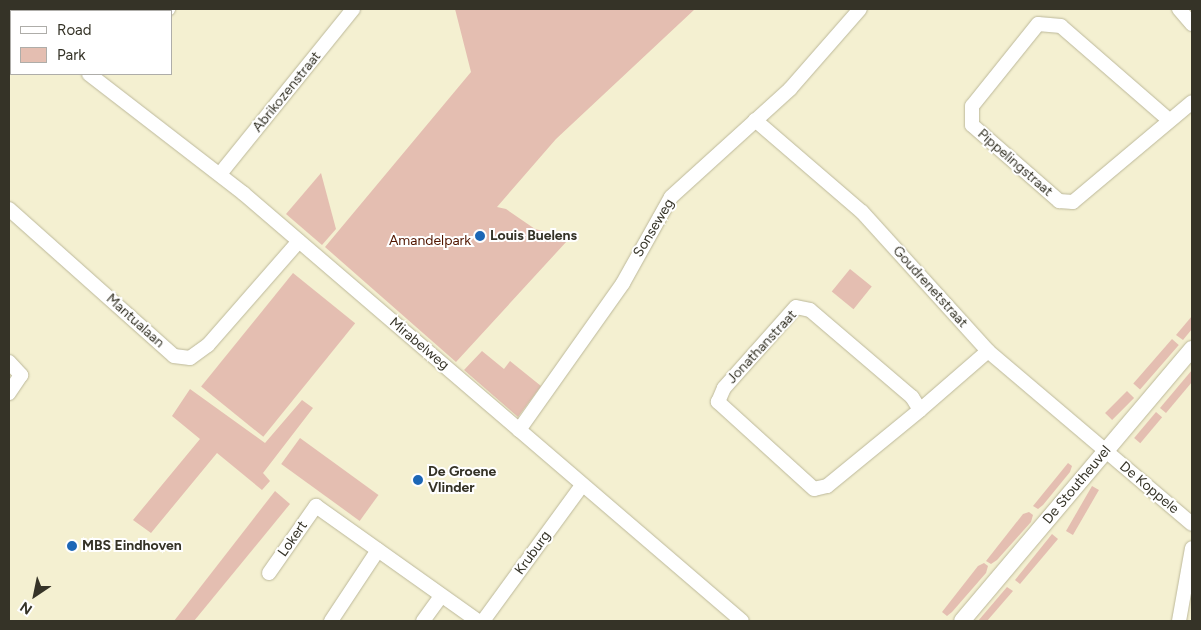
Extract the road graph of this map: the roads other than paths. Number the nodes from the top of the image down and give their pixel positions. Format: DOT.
graph roads {
  1 [pos="353,9"];
  2 [pos="860,9"];
  3 [pos="1179,9"];
  4 [pos="1192,24"];
  5 [pos="93,75"];
  6 [pos="108,79"];
  7 [pos="1192,102"];
  8 [pos="755,120"];
  9 [pos="1169,120"];
  10 [pos="220,174"];
  11 [pos="9,209"];
  12 [pos="299,241"];
  13 [pos="1192,349"];
  14 [pos="988,351"];
  15 [pos="9,362"];
  16 [pos="9,393"];
  17 [pos="920,410"];
  18 [pos="519,430"];
  19 [pos="1106,451"];
  20 [pos="582,485"];
  21 [pos="1192,524"];
  22 [pos="1192,548"];
  23 [pos="378,550"];
  24 [pos="269,573"];
  25 [pos="442,596"];
  26 [pos="331,621"];
  27 [pos="423,621"];
  28 [pos="478,621"];
  29 [pos="483,621"];
  30 [pos="742,621"];
  31 [pos="962,621"];
  32 [pos="1179,621"];
  1 -- 10 [label="street, Abrikozenstraat"];
  2 -- 8 [label="street, Sonseweg"];
  3 -- 4 [label="street"];
  5 -- 6 [label="street, Mirabelweg"];
  6 -- 10 [label="street, Mirabelweg"];
  7 -- 9 [label="street, Pippelingstraat"];
  8 -- 14 [label="street, Goudrenetstraat"];
  8 -- 18 [label="street, Sonseweg"];
  9 -- 9 [label="street, Pippelingstraat"];
  10 -- 12 [label="street, Mirabelweg"];
  11 -- 12 [label="street, Mantualaan"];
  12 -- 18 [label="street, Mirabelweg"];
  13 -- 19 [label="street, De Stoutheuvel"];
  14 -- 17 [label="street, Jonathanstraat"];
  14 -- 19 [label="street, Goudrenetstraat"];
  15 -- 16 [label="street"];
  17 -- 17 [label="street, Jonathanstraat"];
  18 -- 20 [label="street, Mirabelweg"];
  19 -- 21 [label="street, De Koppele"];
  19 -- 31 [label="street, De Stoutheuvel"];
  20 -- 29 [label="street, Kruburg"];
  20 -- 30 [label="street, Mirabelweg"];
  22 -- 32 [label="street"];
  23 -- 24 [label="street, Lokert"];
  23 -- 25 [label="street"];
  23 -- 26 [label="street"];
  25 -- 27 [label="street"];
  25 -- 28 [label="street"];
}
